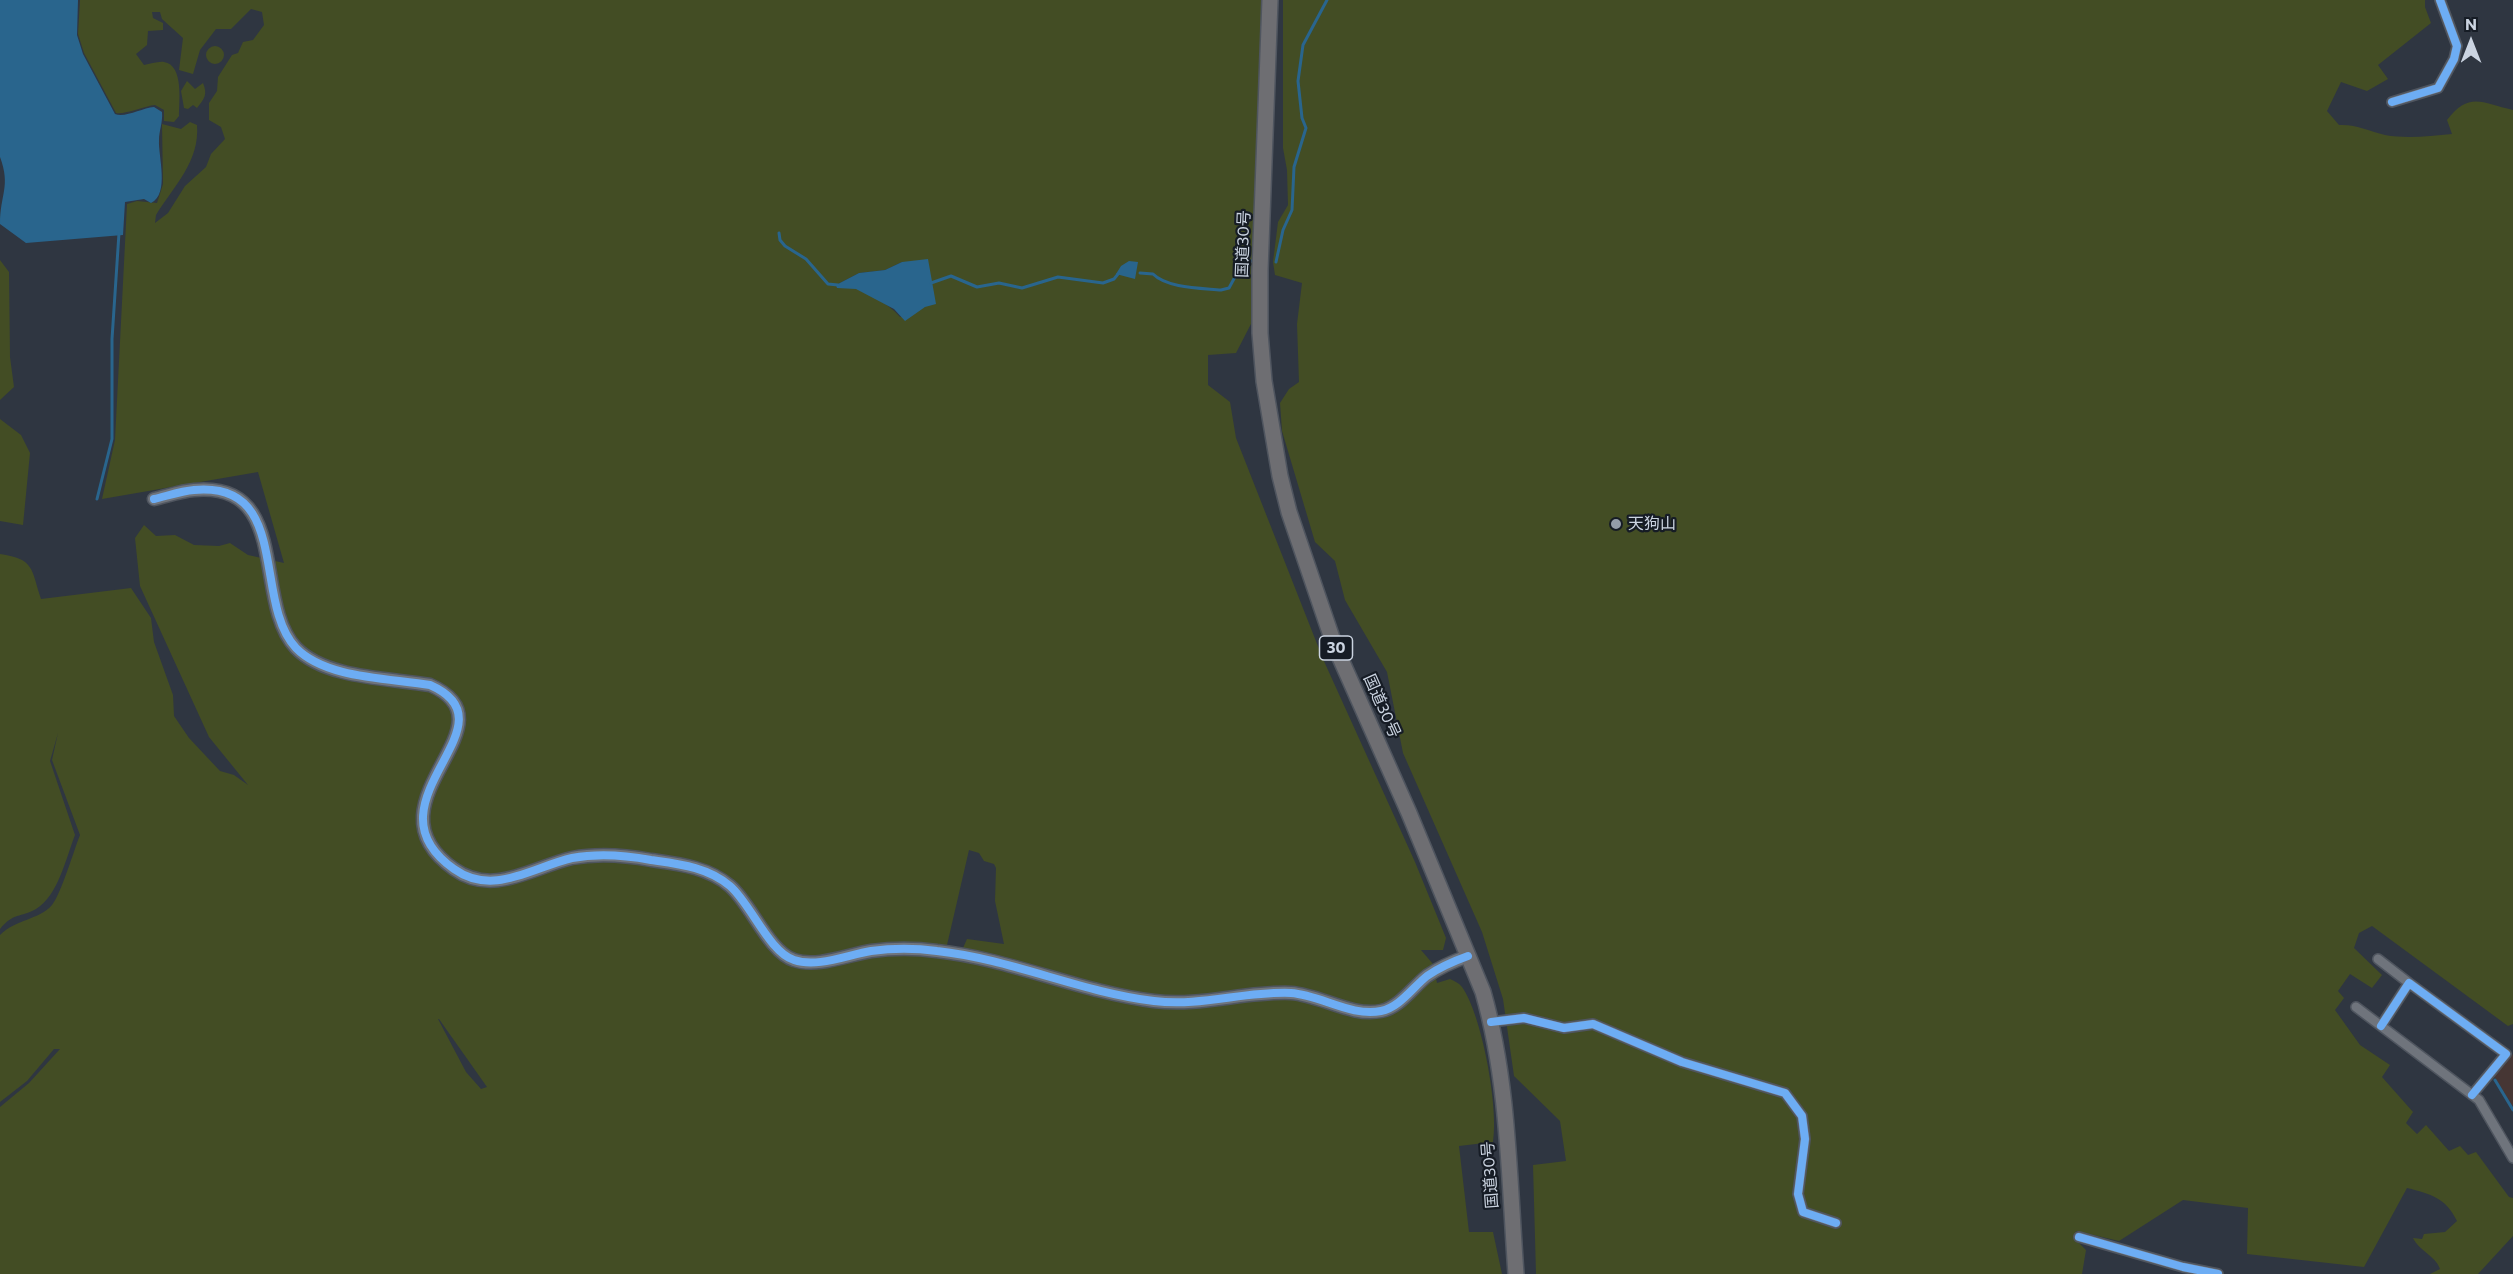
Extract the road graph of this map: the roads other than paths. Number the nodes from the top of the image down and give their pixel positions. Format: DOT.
graph roads {
  1 [pos="1270,0"];
  2 [pos="2440,0"];
  3 [pos="2392,102"];
  4 [pos="154,499"];
  5 [pos="1468,956"];
  6 [pos="2378,958"];
  7 [pos="2409,983"];
  8 [pos="2356,1007"];
  9 [pos="1491,1022"];
  10 [pos="2381,1026"];
  11 [pos="2472,1095"];
  12 [pos="2513,1158"];
  13 [pos="1836,1223"];
  14 [pos="2079,1237"];
  15 [pos="1515,1274"];
  16 [pos="2218,1274"];
  1 -- 5 [label="highway, 国道30号 / 30"];
  2 -- 3 [label="street"];
  4 -- 5 [label="street"];
  5 -- 9 [label="highway, 国道30号 / 30"];
  6 -- 7 [label="street"];
  7 -- 10 [label="street"];
  7 -- 11 [label="street"];
  8 -- 10 [label="street"];
  9 -- 13 [label="street"];
  9 -- 15 [label="highway, 国道30号 / 30"];
  10 -- 11 [label="street"];
  11 -- 12 [label="street"];
  14 -- 16 [label="street"];
}
